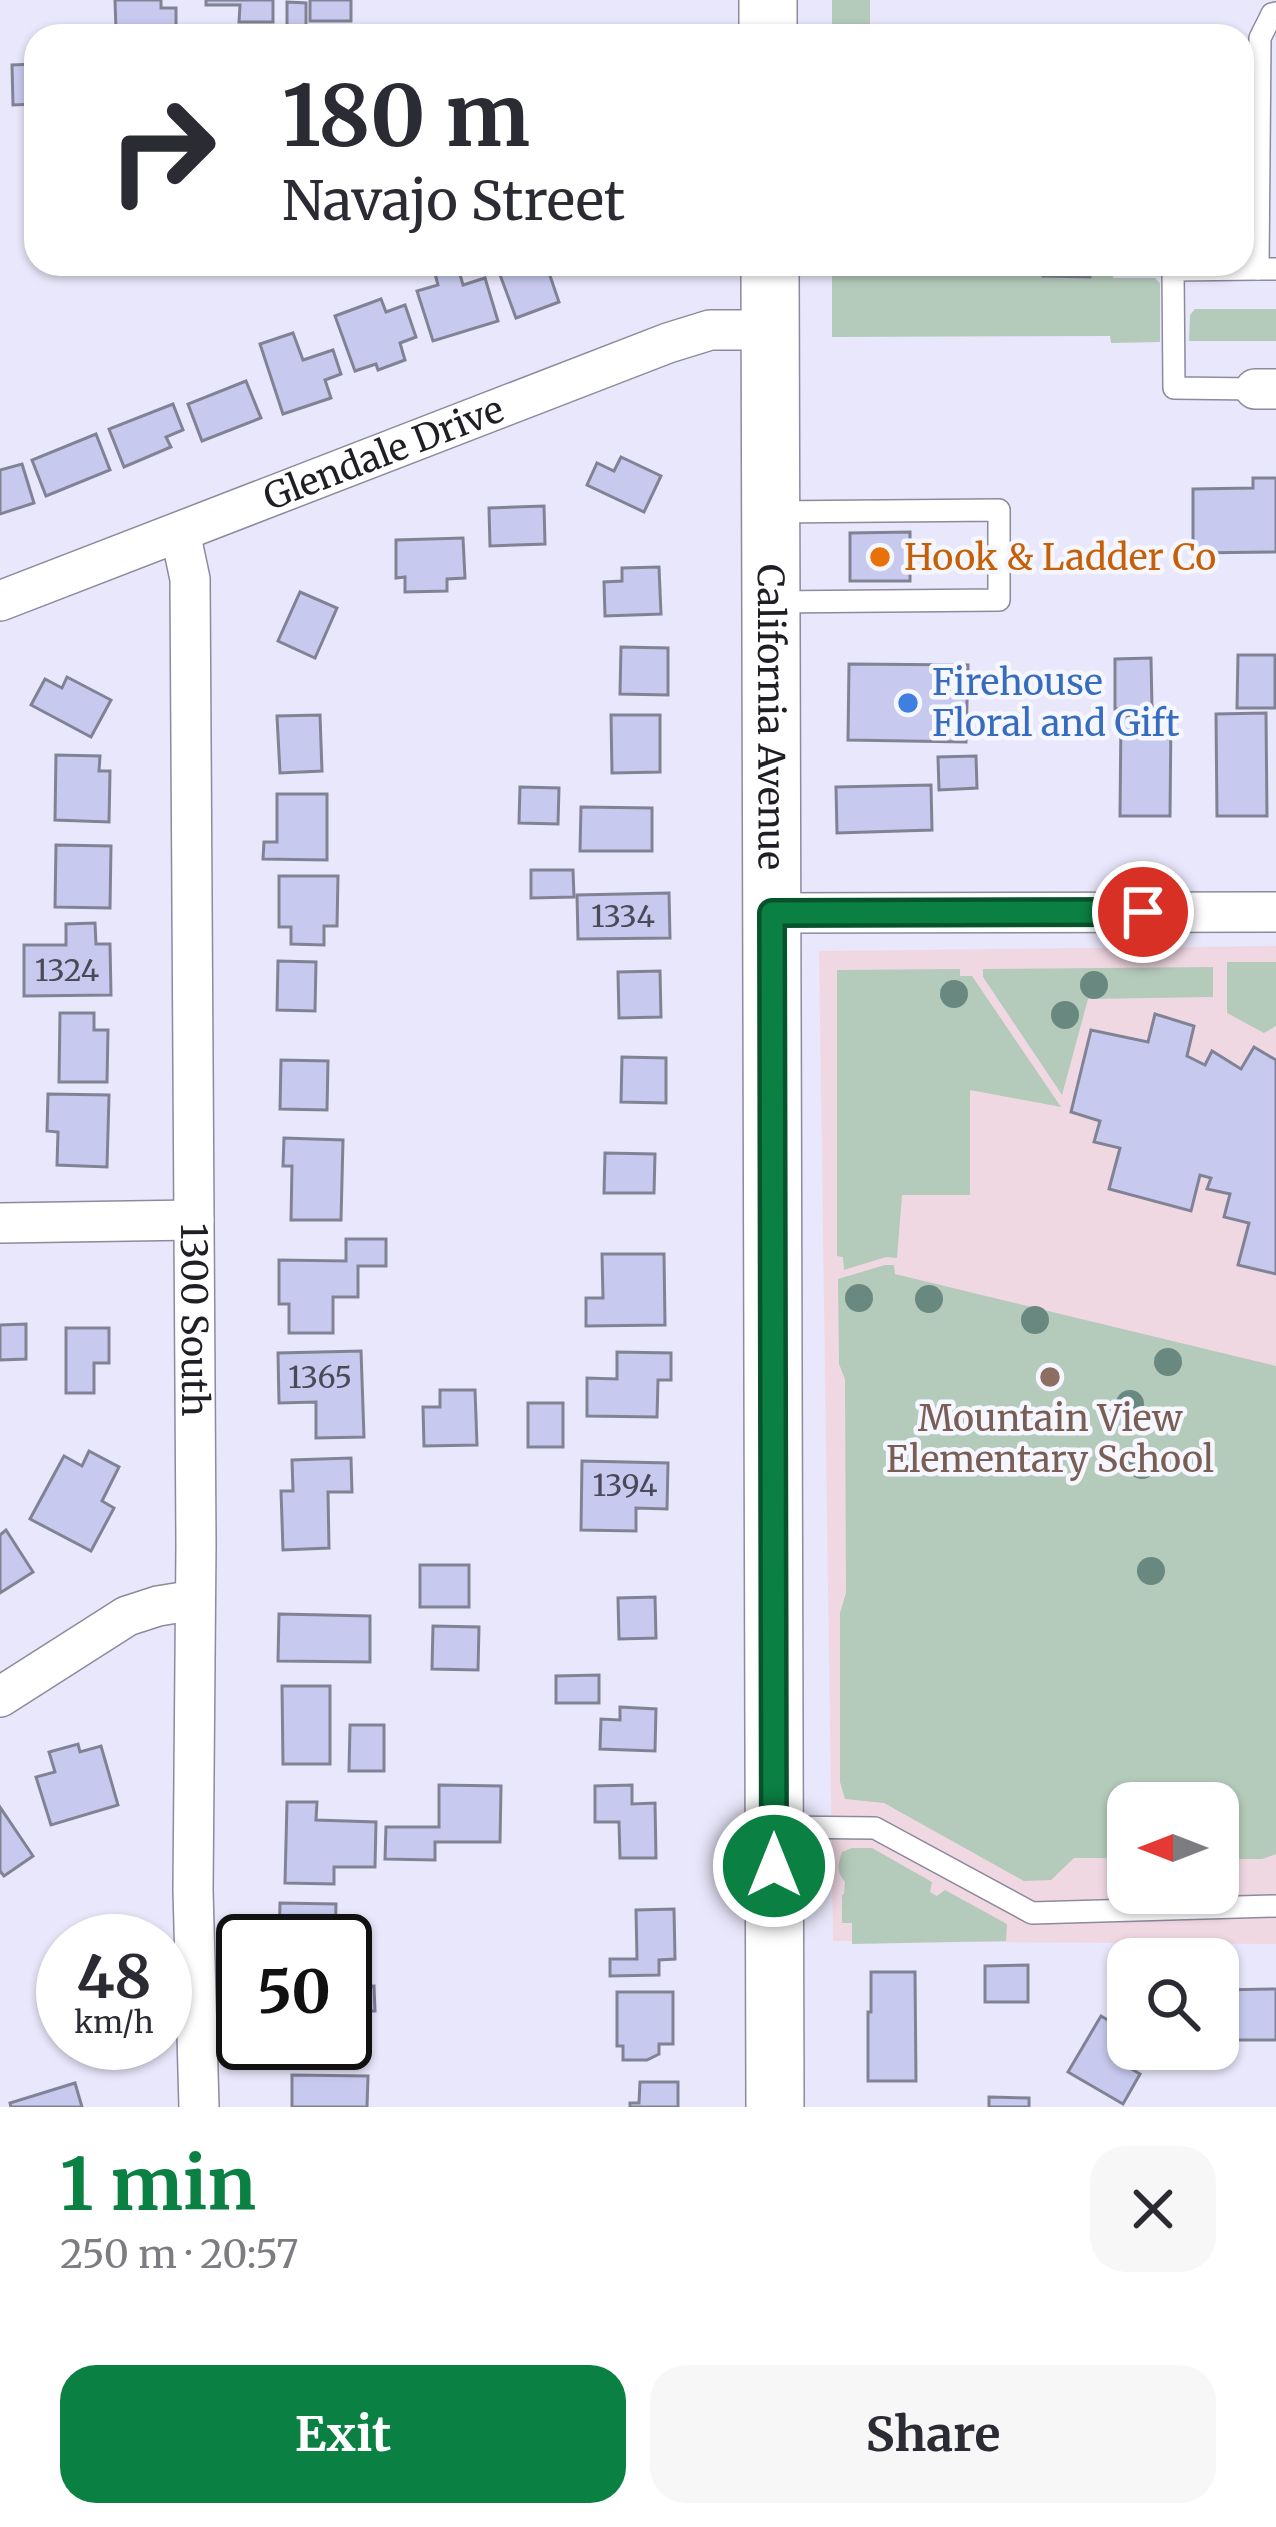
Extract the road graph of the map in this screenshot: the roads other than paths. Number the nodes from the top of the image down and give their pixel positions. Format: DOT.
graph roads {
  1 [pos="1276,13"];
  2 [pos="1267,269"];
  3 [pos="770,276"];
  4 [pos="1172,276"];
  5 [pos="770,330"];
  6 [pos="1266,389"];
  7 [pos="771,512"];
  8 [pos="180,532"];
  9 [pos="0,601"];
  10 [pos="771,602"];
  11 [pos="1276,912"];
  12 [pos="772,913"];
  13 [pos="194,1220"];
  14 [pos="0,1223"];
  15 [pos="195,1600"];
  16 [pos="0,1696"];
  17 [pos="774,1827"];
  18 [pos="1276,1906"];
  19 [pos="199,2107"];
  20 [pos="775,2107"];
  1 -- 2 [label="lane"];
  3 -- 5 [label="main road, California Avenue"];
  4 -- 6 [label="lane"];
  5 -- 7 [label="main road, California Avenue"];
  5 -- 8 [label="street, Glendale Drive"];
  7 -- 10 [label="main road, California Avenue"];
  7 -- 10 [label="lane"];
  8 -- 9 [label="street, Glendale Drive"];
  8 -- 13 [label="street, 1300 South"];
  10 -- 12 [label="main road, California Avenue"];
  11 -- 12 [label="street"];
  12 -- 17 [label="main road, California Avenue"];
  13 -- 14 [label="street"];
  13 -- 15 [label="street, 1300 South"];
  15 -- 16 [label="street"];
  15 -- 19 [label="street, 1300 South"];
  17 -- 18 [label="lane"];
  17 -- 20 [label="main road, California Avenue"];
}
